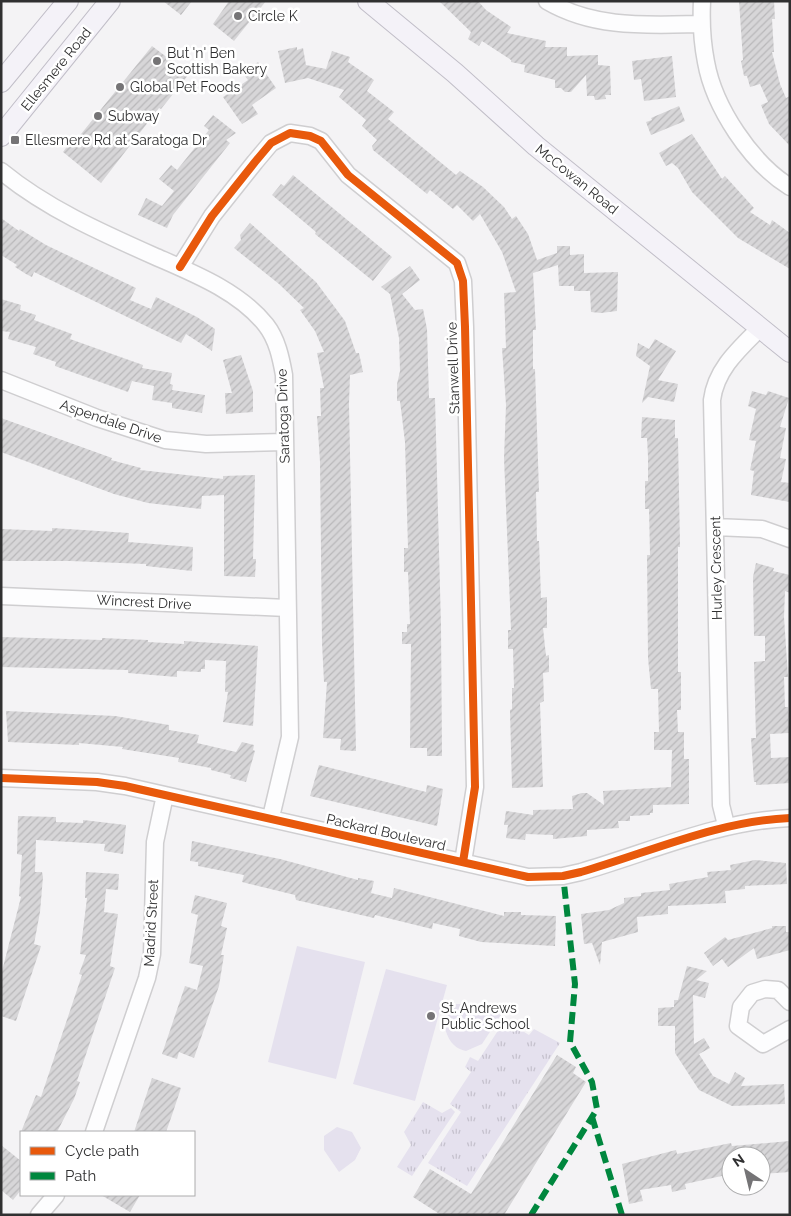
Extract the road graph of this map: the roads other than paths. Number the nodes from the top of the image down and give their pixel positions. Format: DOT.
graph roads {
  1 [pos="68,1"];
  2 [pos="110,1"];
  3 [pos="368,1"];
  4 [pos="547,1"];
  5 [pos="702,1"];
  6 [pos="701,24"];
  7 [pos="1,82"];
  8 [pos="1,136"];
  9 [pos="1,170"];
  10 [pos="790,187"];
  11 [pos="180,267"];
  12 [pos="760,328"];
  13 [pos="790,352"];
  14 [pos="1,380"];
  15 [pos="284,442"];
  16 [pos="715,527"];
  17 [pos="790,539"];
  18 [pos="1,596"];
  19 [pos="287,608"];
  20 [pos="1,778"];
  21 [pos="165,796"];
  22 [pos="271,817"];
  23 [pos="790,818"];
  24 [pos="726,826"];
  25 [pos="463,862"];
  26 [pos="790,1002"];
  27 [pos="790,1029"];
  28 [pos="94,1131"];
  29 [pos="55,1196"];
  30 [pos="39,1215"];
  1 -- 7 [label="main road"];
  2 -- 8 [label="main road, Ellesmere Road"];
  3 -- 12 [label="main road, McCowan Road"];
  4 -- 6 [label="street"];
  5 -- 6 [label="street"];
  6 -- 10 [label="street"];
  9 -- 11 [label="street, Saratoga Drive"];
  11 -- 15 [label="street, Saratoga Drive"];
  11 -- 25 [label="street, Stanwell Drive"];
  12 -- 13 [label="main road, McCowan Road"];
  12 -- 16 [label="street, Hurley Crescent"];
  14 -- 15 [label="street, Aspendale Drive"];
  15 -- 19 [label="street, Saratoga Drive"];
  16 -- 17 [label="street"];
  16 -- 24 [label="street, Hurley Crescent"];
  18 -- 19 [label="street, Wincrest Drive"];
  19 -- 22 [label="street, Saratoga Drive"];
  20 -- 21 [label="street, Packard Boulevard"];
  21 -- 22 [label="street, Packard Boulevard"];
  21 -- 28 [label="street, Madrid Street"];
  22 -- 25 [label="street, Packard Boulevard"];
  23 -- 24 [label="street, Packard Boulevard"];
  24 -- 25 [label="street, Packard Boulevard"];
  26 -- 27 [label="street"];
  29 -- 30 [label="street"];
}
